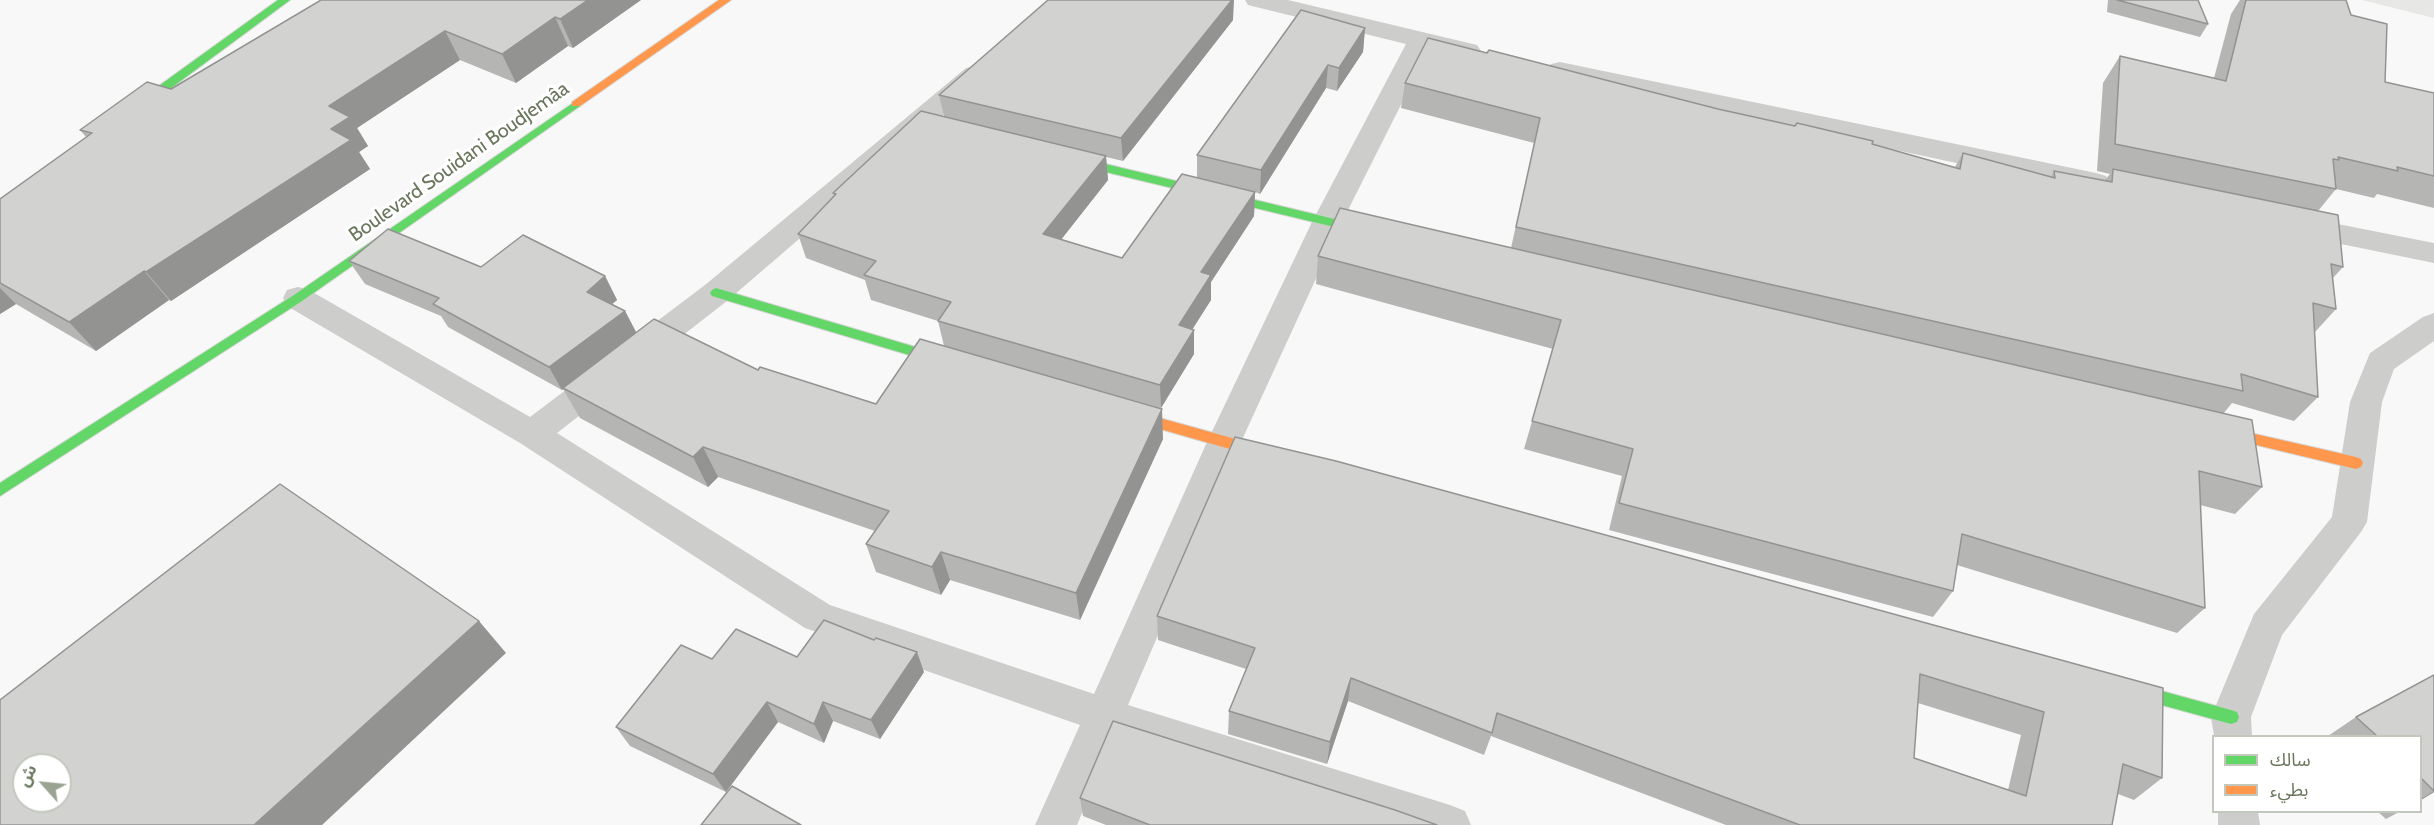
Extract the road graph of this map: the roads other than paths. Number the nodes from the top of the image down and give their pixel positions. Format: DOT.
graph roads {
  1 [pos="285,0"];
  2 [pos="726,0"];
  3 [pos="1257,0"];
  4 [pos="1420,41"];
  5 [pos="998,54"];
  6 [pos="1490,56"];
  7 [pos="1537,66"];
  8 [pos="113,125"];
  9 [pos="1054,156"];
  10 [pos="2120,188"];
  11 [pos="2272,220"];
  12 [pos="1327,222"];
  13 [pos="1384,235"];
  14 [pos="2434,253"];
  15 [pos="716,293"];
  16 [pos="298,298"];
  17 [pos="2434,325"];
  18 [pos="964,366"];
  19 [pos="1111,409"];
  20 [pos="2194,425"];
  21 [pos="532,434"];
  22 [pos="1224,442"];
  23 [pos="1294,461"];
  24 [pos="2356,463"];
  25 [pos="0,490"];
  26 [pos="2104,682"];
  27 [pos="1103,715"];
  28 [pos="2232,727"];
  29 [pos="1056,825"];
  30 [pos="1450,825"];
  1 -- 8 [label="main road"];
  2 -- 16 [label="main road, Boulevard Souidani Boudjemâa"];
  3 -- 4 [label="street"];
  4 -- 6 [label="street"];
  4 -- 12 [label="street"];
  5 -- 15 [label="street"];
  7 -- 10 [label="street"];
  9 -- 12 [label="main road"];
  11 -- 14 [label="street"];
  12 -- 13 [label="main road"];
  12 -- 22 [label="street"];
  15 -- 18 [label="main road"];
  15 -- 21 [label="street"];
  16 -- 21 [label="street"];
  16 -- 25 [label="main road, Boulevard Souidani Boudjemâa"];
  17 -- 24 [label="street"];
  19 -- 22 [label="main road"];
  20 -- 24 [label="main road"];
  21 -- 27 [label="street"];
  22 -- 23 [label="main road"];
  22 -- 27 [label="street"];
  24 -- 28 [label="street"];
  26 -- 28 [label="main road"];
  27 -- 29 [label="street"];
  27 -- 30 [label="street"];
}
